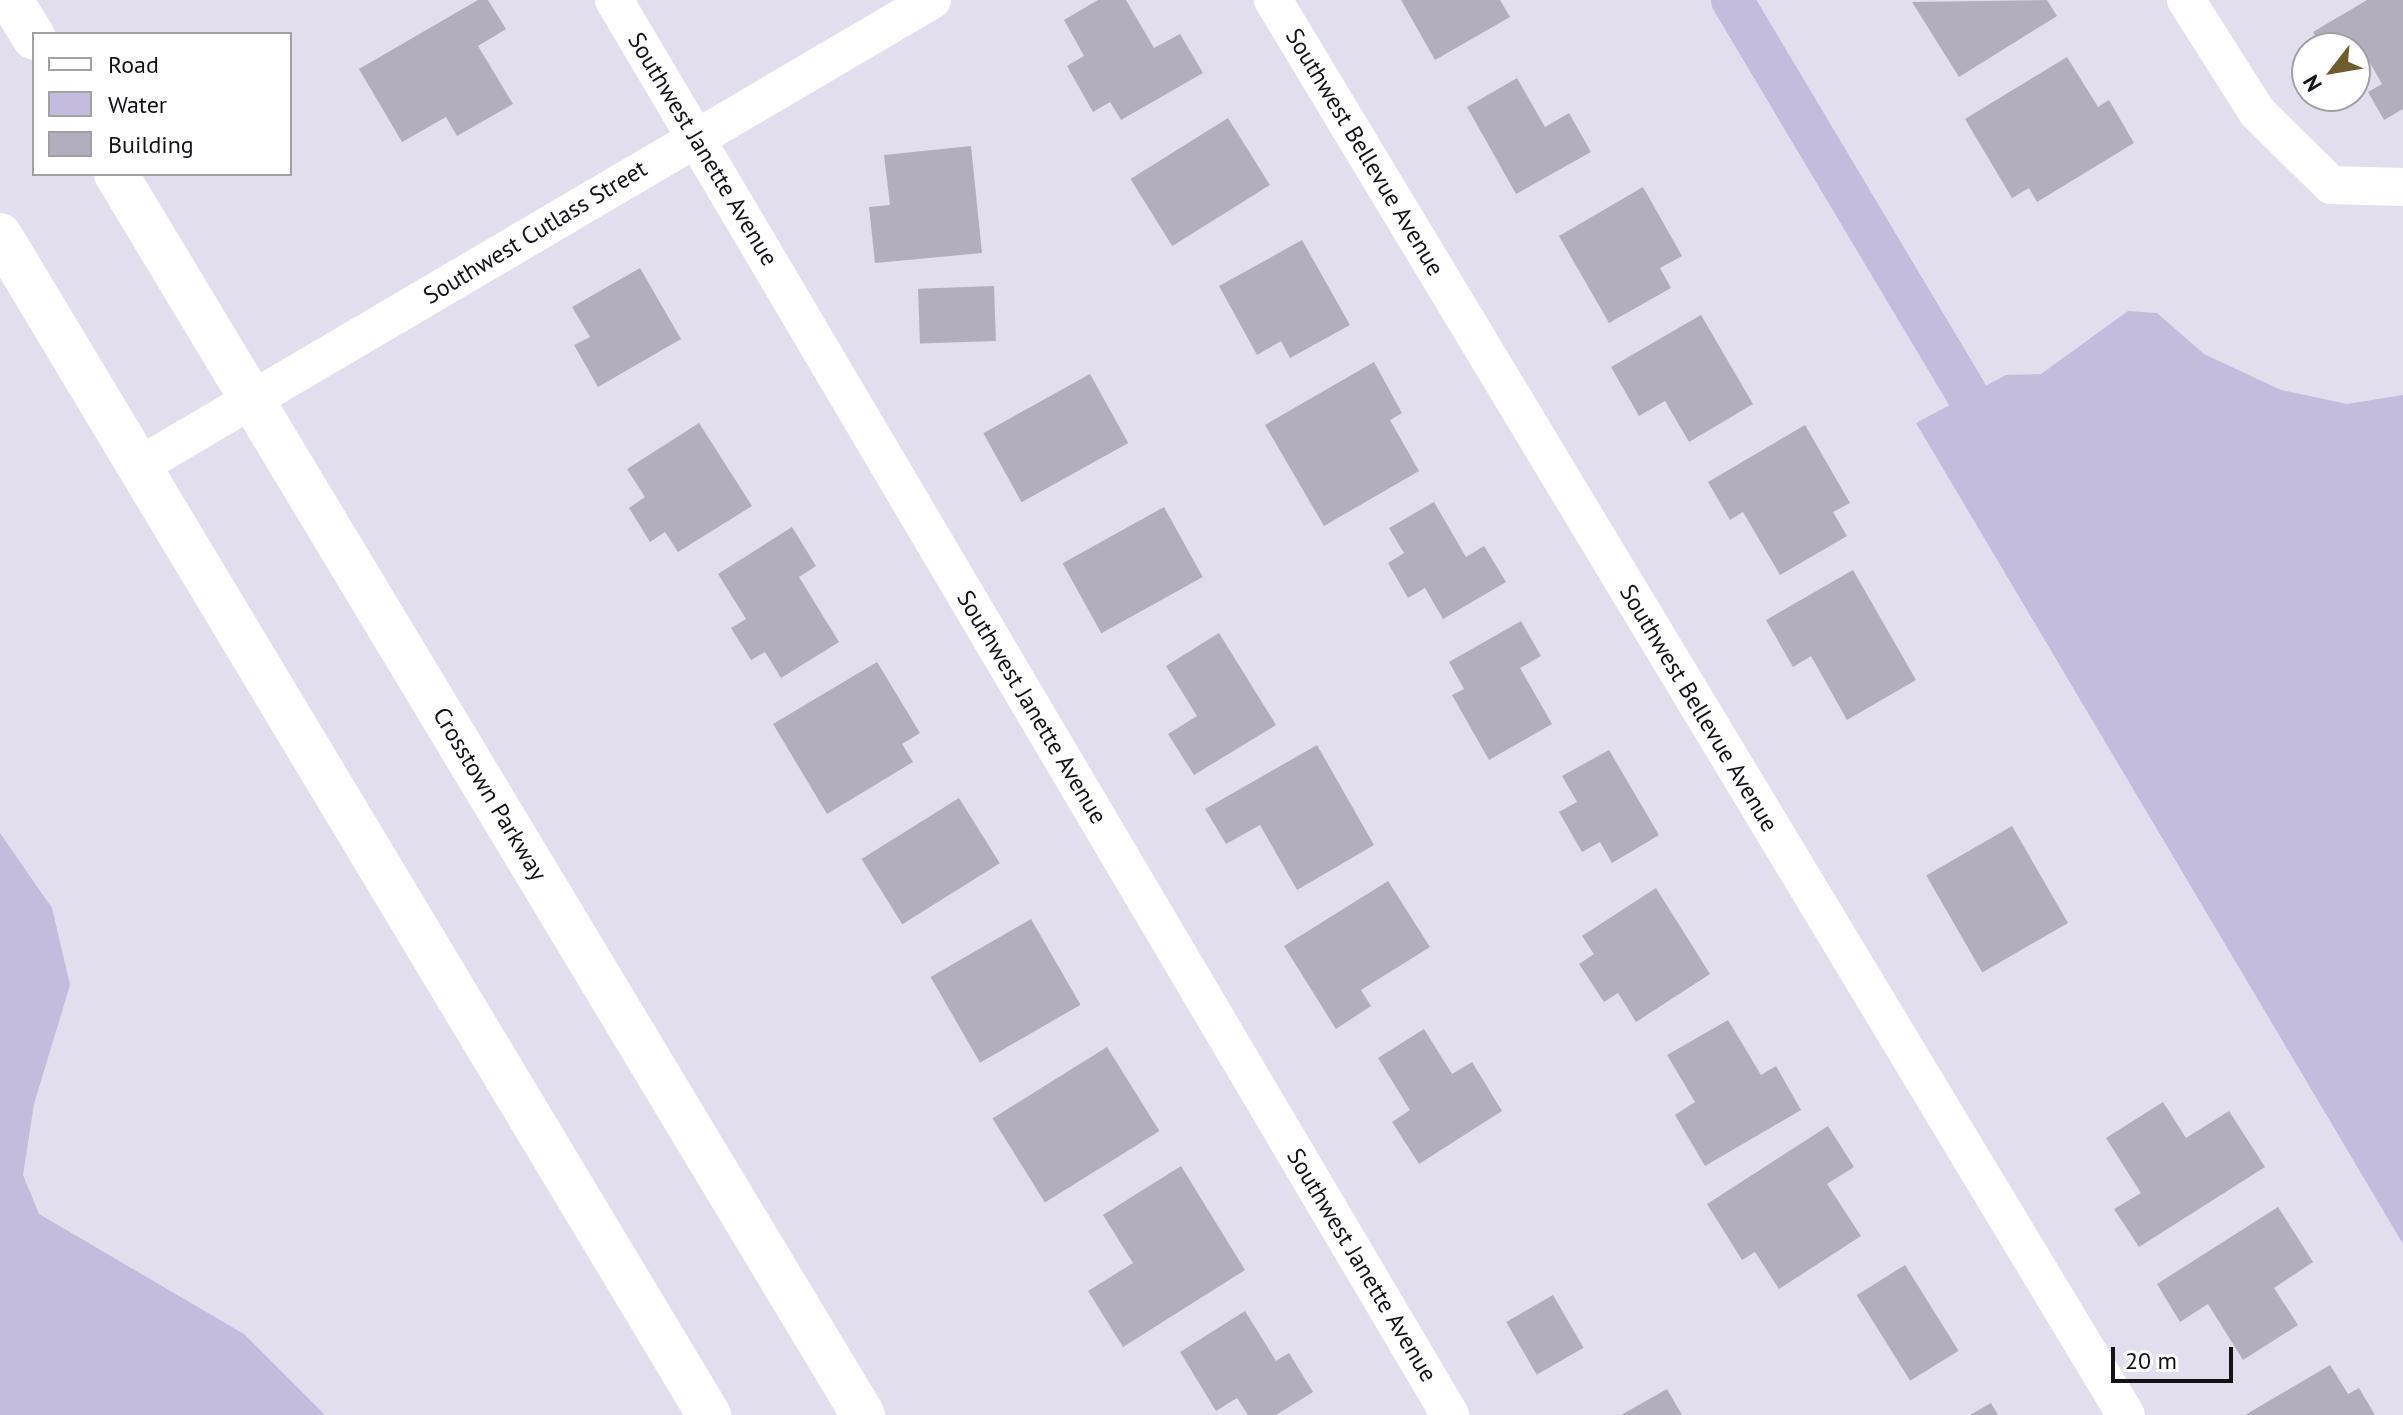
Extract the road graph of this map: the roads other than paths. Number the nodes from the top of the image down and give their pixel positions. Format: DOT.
graph roads {
  1 [pos="11,0"];
  2 [pos="614,0"];
  3 [pos="932,0"];
  4 [pos="1273,0"];
  5 [pos="2186,0"];
  6 [pos="32,35"];
  7 [pos="695,137"];
  8 [pos="117,176"];
  9 [pos="2403,187"];
  10 [pos="0,235"];
  11 [pos="252,399"];
  12 [pos="139,466"];
  13 [pos="709,1415"];
  14 [pos="863,1415"];
  15 [pos="1450,1415"];
  16 [pos="2126,1415"];
  1 -- 6 [label="main road"];
  2 -- 7 [label="street, Southwest Janette Avenue"];
  3 -- 7 [label="street, Southwest Cutlass Street"];
  4 -- 16 [label="street, Southwest Bellevue Avenue"];
  5 -- 9 [label="street"];
  7 -- 11 [label="street, Southwest Cutlass Street"];
  7 -- 15 [label="street, Southwest Janette Avenue"];
  8 -- 11 [label="main road, Crosstown Parkway"];
  10 -- 12 [label="main road"];
  11 -- 12 [label="street, Southwest Cutlass Street"];
  11 -- 14 [label="main road, Crosstown Parkway"];
  12 -- 13 [label="main road"];
}
